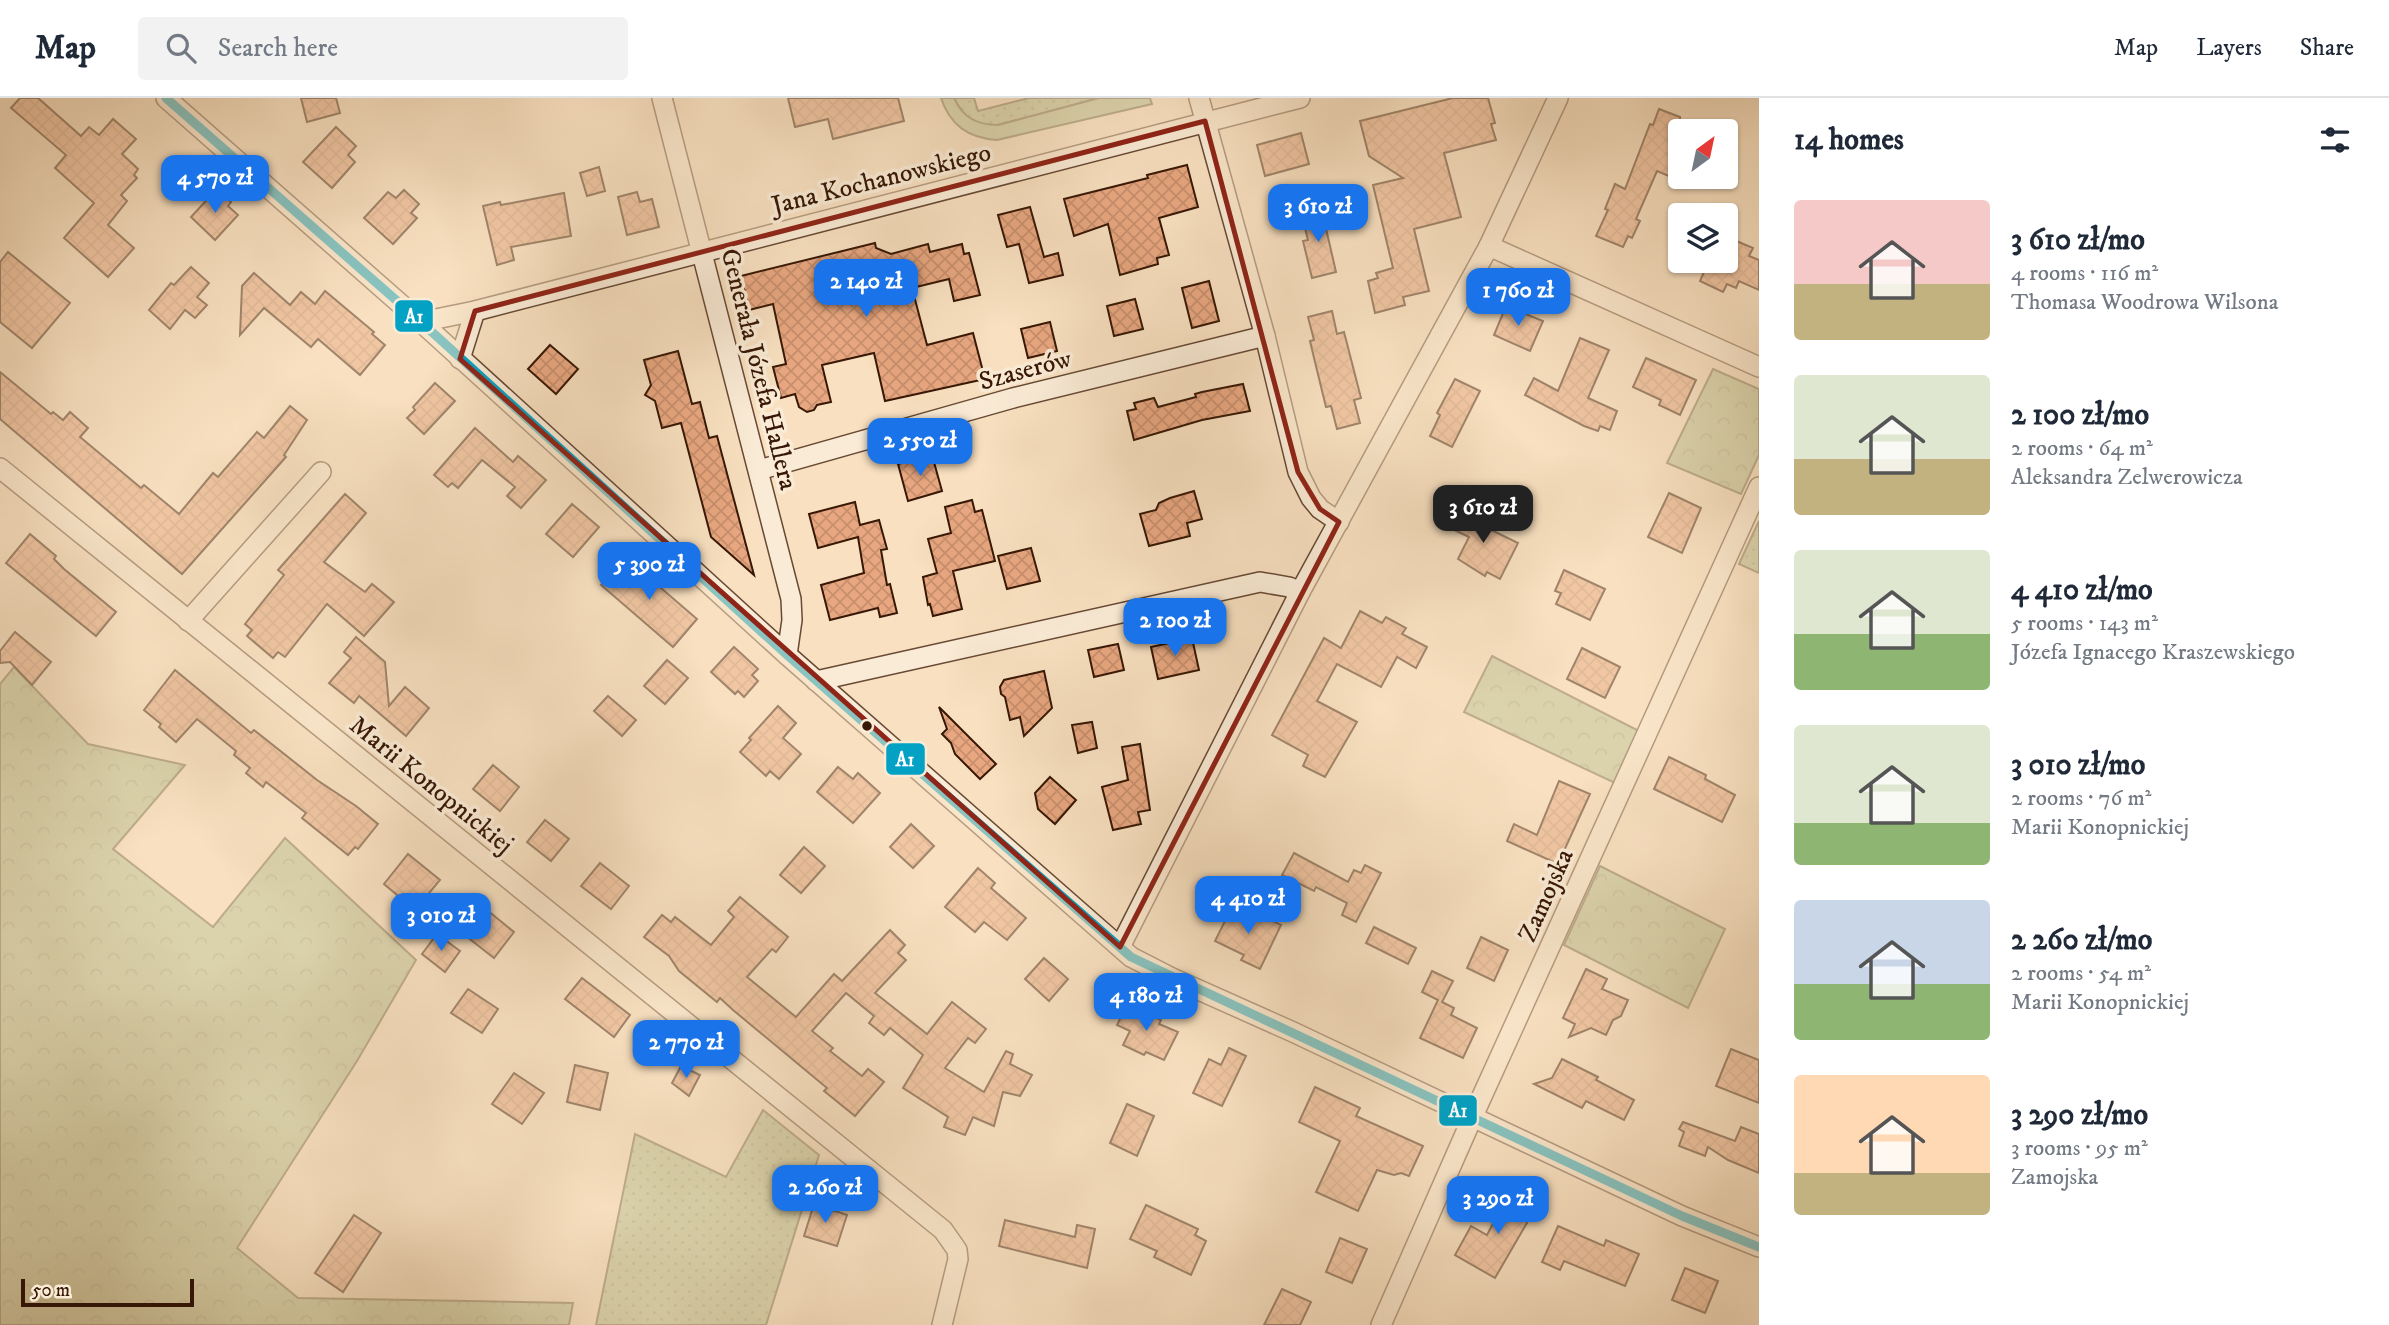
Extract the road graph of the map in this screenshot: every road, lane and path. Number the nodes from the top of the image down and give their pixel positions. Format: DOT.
graph roads {
  1 [pos="166,98"];
  2 [pos="662,98"];
  3 [pos="1199,98"];
  4 [pos="1300,98"];
  5 [pos="1558,98"];
  6 [pos="1205,121"];
  7 [pos="1489,246"];
  8 [pos="702,251"];
  9 [pos="475,310"];
  10 [pos="421,322"];
  11 [pos="1265,336"];
  12 [pos="460,359"];
  13 [pos="1759,367"];
  14 [pos="0,468"];
  15 [pos="759,470"];
  16 [pos="321,472"];
  17 [pos="1759,487"];
  18 [pos="1339,522"];
  19 [pos="1300,592"];
  20 [pos="188,621"];
  21 [pos="787,655"];
  22 [pos="816,681"];
  23 [pos="1120,947"];
  24 [pos="1473,1116"];
  25 [pos="1759,1247"];
  26 [pos="942,1325"];
  27 [pos="1381,1325"];
  1 -- 10 [label="street"];
  2 -- 8 [label="street, Generała Józefa Hallera"];
  3 -- 6 [label="street"];
  4 -- 6 [label="street, Jana Kochanowskiego"];
  5 -- 7 [label="street"];
  6 -- 8 [label="street, Jana Kochanowskiego"];
  6 -- 11 [label="street"];
  7 -- 13 [label="street"];
  7 -- 18 [label="street"];
  8 -- 9 [label="street, Jana Kochanowskiego"];
  8 -- 15 [label="street, Generała Józefa Hallera"];
  9 -- 10 [label="street, Jana Kochanowskiego"];
  9 -- 12 [label="street"];
  10 -- 12 [label="street"];
  11 -- 15 [label="street, Szaserów"];
  11 -- 18 [label="street"];
  12 -- 21 [label="street"];
  14 -- 20 [label="street, Marii Konopnickiej"];
  15 -- 21 [label="street, Generała Józefa Hallera"];
  16 -- 20 [label="street"];
  17 -- 24 [label="street, Zamojska"];
  18 -- 19 [label="street"];
  19 -- 22 [label="street"];
  19 -- 23 [label="street"];
  20 -- 26 [label="street, Marii Konopnickiej"];
  21 -- 22 [label="street"];
  22 -- 23 [label="street"];
  23 -- 24 [label="street"];
  24 -- 25 [label="street"];
  24 -- 27 [label="street, Zamojska"];
}
